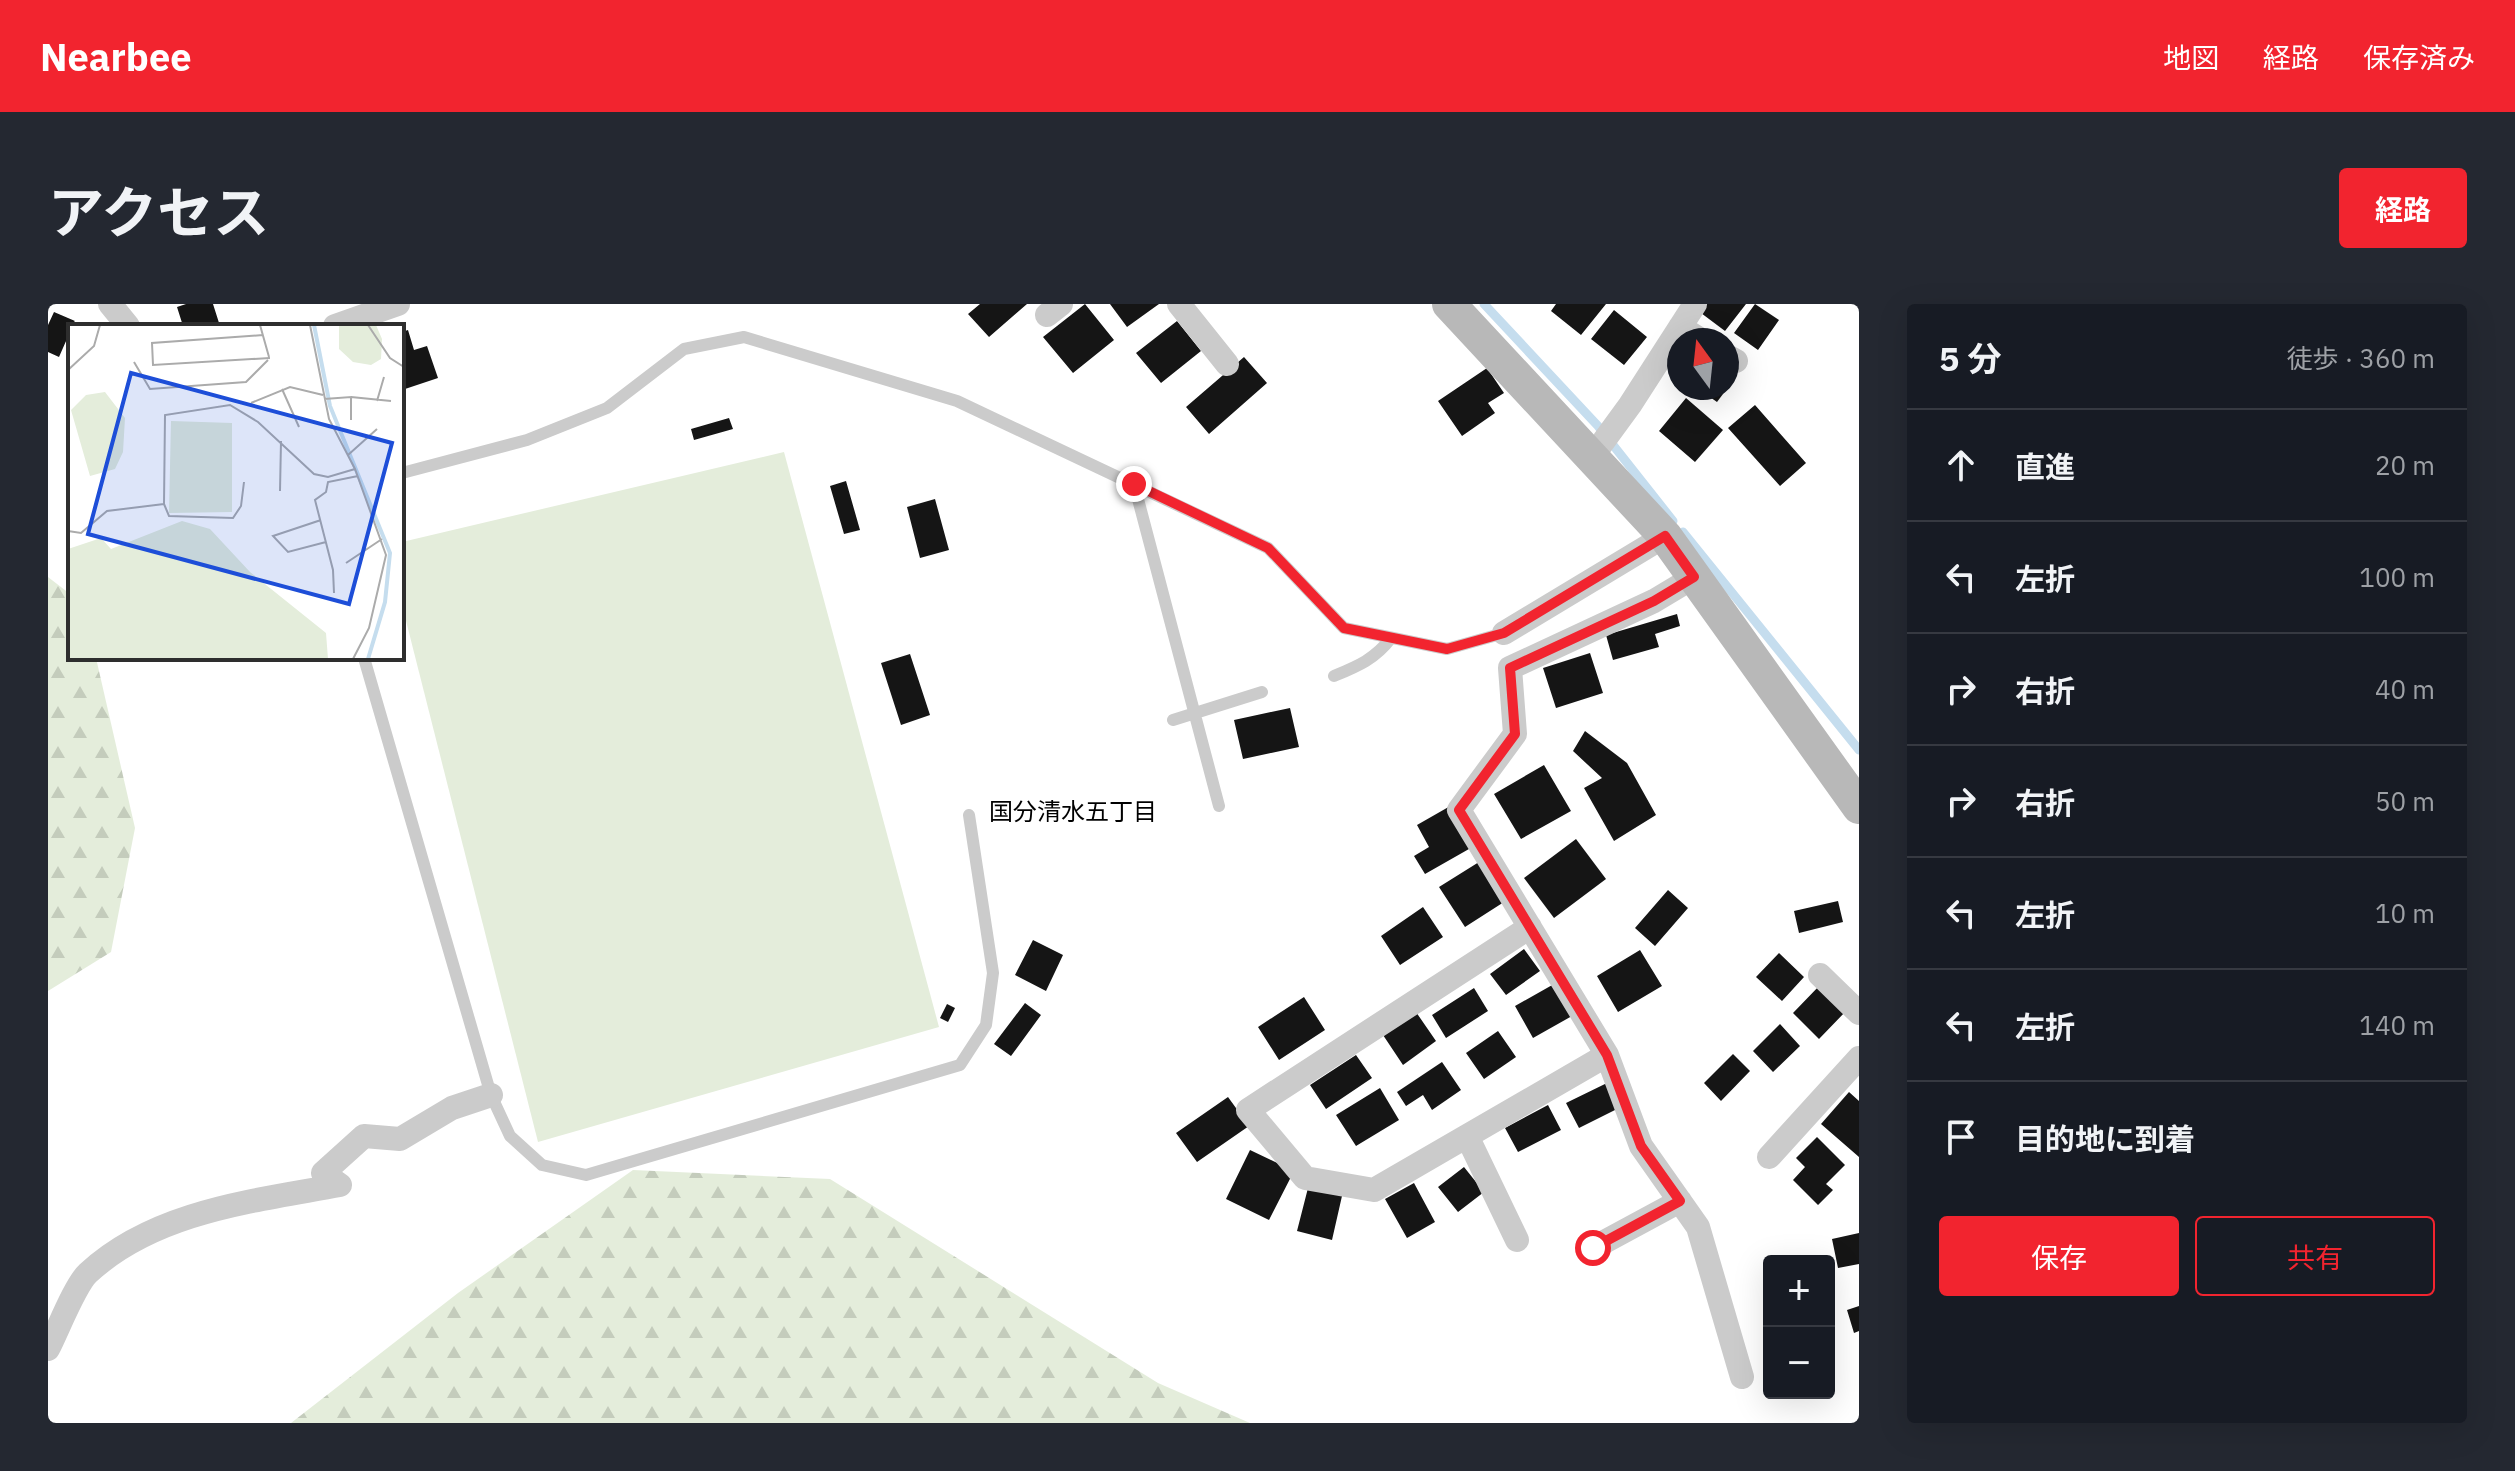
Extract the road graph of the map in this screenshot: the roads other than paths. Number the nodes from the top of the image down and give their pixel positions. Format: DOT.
graph roads {
  1 [pos="110,304"];
  2 [pos="398,304"];
  3 [pos="1179,304"];
  4 [pos="1449,304"];
  5 [pos="1695,304"];
  6 [pos="126,324"];
  7 [pos="341,324"];
  8 [pos="1680,327"];
  9 [pos="1227,364"];
  10 [pos="1593,455"];
  11 [pos="404,472"];
  12 [pos="1134,484"];
  13 [pos="1665,536"];
  14 [pos="1694,577"];
  15 [pos="1504,633"];
  16 [pos="1391,638"];
  17 [pos="365,660"];
  18 [pos="1334,676"];
  19 [pos="1262,692"];
  20 [pos="1195,712"];
  21 [pos="1173,720"];
  22 [pos="1219,806"];
  23 [pos="1859,807"];
  24 [pos="969,815"];
  25 [pos="1530,927"];
  26 [pos="1820,975"];
  27 [pos="1859,1013"];
  28 [pos="1607,1055"];
  29 [pos="1859,1058"];
  30 [pos="491,1095"];
  31 [pos="1467,1136"];
  32 [pos="1769,1157"];
  33 [pos="1680,1201"];
  34 [pos="1517,1240"];
  35 [pos="1593,1248"];
  36 [pos="48,1349"];
  37 [pos="1742,1377"];
  1 -- 6 [label="street"];
  2 -- 7 [label="street"];
  3 -- 9 [label="street"];
  4 -- 10 [label="street"];
  5 -- 8 [label="street"];
  8 -- 10 [label="street"];
  10 -- 13 [label="street"];
  11 -- 12 [label="lane"];
  12 -- 16 [label="lane"];
  12 -- 20 [label="lane"];
  13 -- 14 [label="street"];
  13 -- 15 [label="street"];
  14 -- 23 [label="street"];
  14 -- 25 [label="street"];
  15 -- 16 [label="lane"];
  16 -- 18 [label="lane"];
  17 -- 30 [label="lane"];
  19 -- 20 [label="lane"];
  20 -- 21 [label="lane"];
  20 -- 22 [label="lane"];
  24 -- 30 [label="lane"];
  25 -- 28 [label="street"];
  25 -- 31 [label="street"];
  26 -- 27 [label="street"];
  28 -- 31 [label="street"];
  28 -- 33 [label="street"];
  29 -- 32 [label="street"];
  30 -- 36 [label="street"];
  31 -- 34 [label="street"];
  33 -- 35 [label="street"];
  33 -- 37 [label="street"];
}
